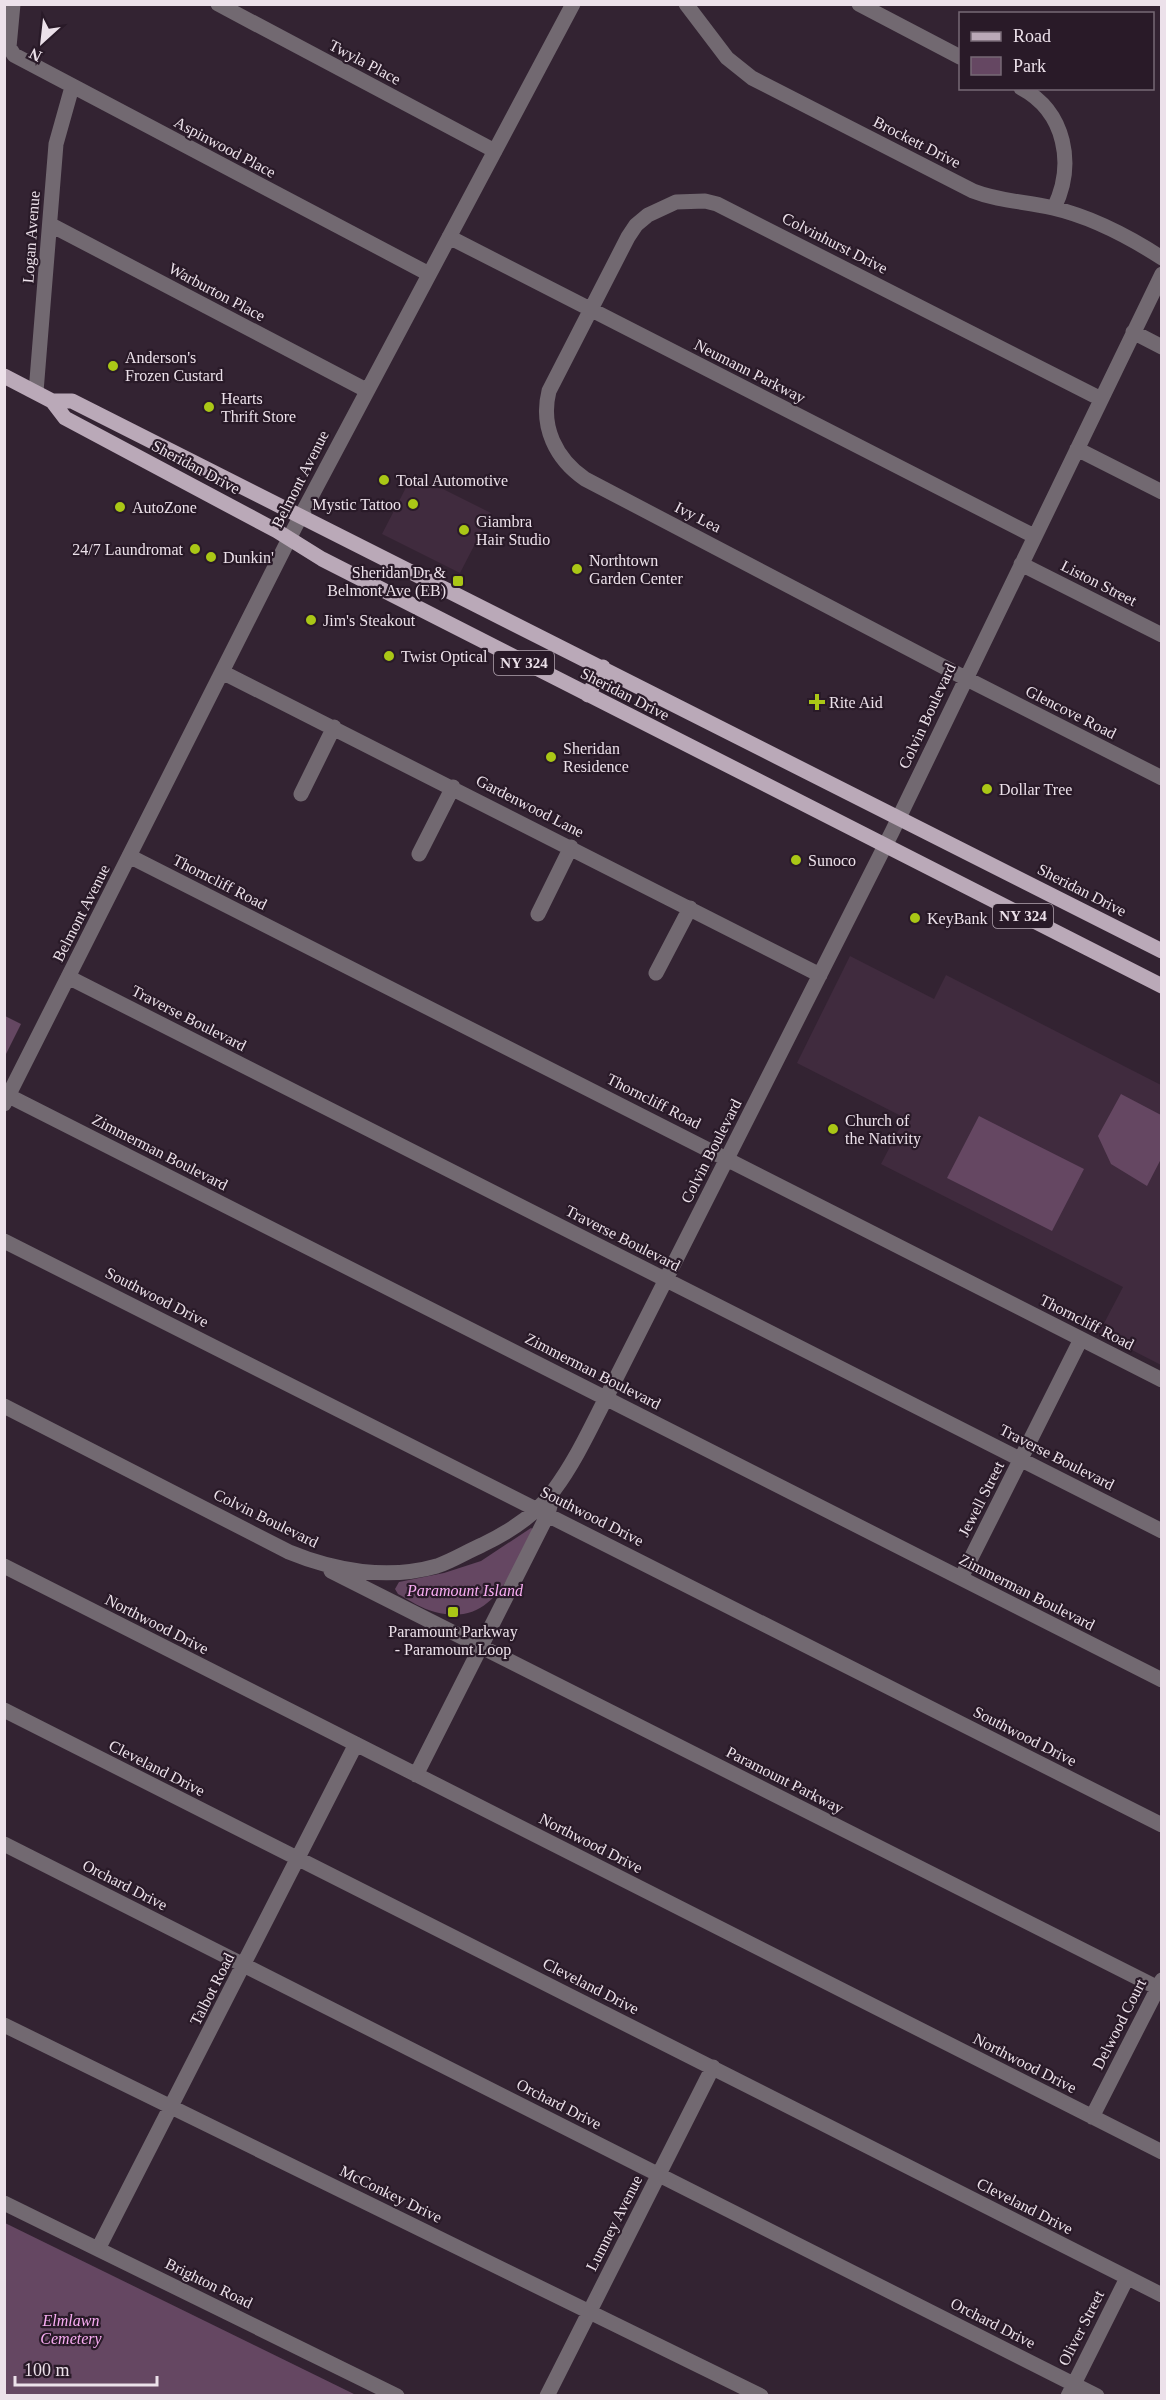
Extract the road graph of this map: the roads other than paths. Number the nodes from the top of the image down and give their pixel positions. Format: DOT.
graph roads {
  1 [pos="13,4"];
  2 [pos="218,4"];
  3 [pos="686,4"];
  4 [pos="859,4"];
  5 [pos="569,6"];
  6 [pos="959,56"];
  7 [pos="72,87"];
  8 [pos="1025,90"];
  9 [pos="495,151"];
  10 [pos="1054,208"];
  11 [pos="51,225"];
  12 [pos="449,237"];
  13 [pos="1161,258"];
  14 [pos="429,274"];
  15 [pos="1161,274"];
  16 [pos="590,310"];
  17 [pos="1133,332"];
  18 [pos="1161,346"];
  19 [pos="4,376"];
  20 [pos="366,390"];
  21 [pos="36,392"];
  22 [pos="1101,399"];
  23 [pos="52,400"];
  24 [pos="1077,449"];
  25 [pos="1161,492"];
  26 [pos="301,516"];
  27 [pos="1034,536"];
  28 [pos="289,539"];
  29 [pos="1021,564"];
  30 [pos="1161,635"];
  31 [pos="603,667"];
  32 [pos="222,672"];
  33 [pos="965,678"];
  34 [pos="588,695"];
  35 [pos="334,727"];
  36 [pos="1161,778"];
  37 [pos="453,787"];
  38 [pos="301,794"];
  39 [pos="899,817"];
  40 [pos="884,846"];
  41 [pos="571,847"];
  42 [pos="418,854"];
  43 [pos="129,856"];
  44 [pos="690,908"];
  45 [pos="538,914"];
  46 [pos="1161,951"];
  47 [pos="656,974"];
  48 [pos="819,975"];
  49 [pos="68,977"];
  50 [pos="1161,986"];
  51 [pos="7,1100"];
  52 [pos="727,1159"];
  53 [pos="4,1241"];
  54 [pos="666,1279"];
  55 [pos="1081,1339"];
  56 [pos="1161,1380"];
  57 [pos="606,1398"];
  58 [pos="4,1406"];
  59 [pos="1021,1459"];
  60 [pos="542,1511"];
  61 [pos="1161,1531"];
  62 [pos="309,1560"];
  63 [pos="4,1566"];
  64 [pos="393,1573"];
  65 [pos="961,1578"];
  66 [pos="392,1602"];
  67 [pos="481,1646"];
  68 [pos="1161,1680"];
  69 [pos="4,1710"];
  70 [pos="356,1744"];
  71 [pos="416,1775"];
  72 [pos="1161,1825"];
  73 [pos="4,1844"];
  74 [pos="299,1859"];
  75 [pos="244,1966"];
  76 [pos="1160,1986"];
  77 [pos="4,2025"];
  78 [pos="713,2067"];
  79 [pos="171,2107"];
  80 [pos="1092,2117"];
  81 [pos="1161,2152"];
  82 [pos="659,2175"];
  83 [pos="4,2203"];
  84 [pos="98,2249"];
  85 [pos="1127,2278"];
  86 [pos="1161,2295"];
  87 [pos="590,2311"];
  88 [pos="1071,2390"];
  89 [pos="397,2396"];
  90 [pos="547,2396"];
  91 [pos="761,2396"];
  92 [pos="1097,2396"];
  1 -- 7 [label="street, Aspinwood Place"];
  2 -- 9 [label="street, Twyla Place"];
  3 -- 10 [label="street, Brockett Drive"];
  4 -- 6 [label="street"];
  5 -- 9 [label="street, Belmont Avenue"];
  7 -- 11 [label="street, Logan Avenue"];
  7 -- 14 [label="street, Aspinwood Place"];
  8 -- 10 [label="street"];
  9 -- 12 [label="street, Belmont Avenue"];
  10 -- 13 [label="street, Brockett Drive"];
  11 -- 20 [label="street, Warburton Place"];
  11 -- 21 [label="street, Logan Avenue"];
  12 -- 14 [label="street, Belmont Avenue"];
  12 -- 16 [label="street, Neumann Parkway"];
  14 -- 20 [label="street, Belmont Avenue"];
  15 -- 17 [label="street, Colvin Boulevard"];
  16 -- 22 [label="street, Colvinhurst Drive"];
  16 -- 27 [label="street, Neumann Parkway"];
  16 -- 33 [label="street, Ivy Lea"];
  17 -- 18 [label="street"];
  17 -- 22 [label="street, Colvin Boulevard"];
  19 -- 21 [label="main road, Sheridan Drive / NY 324"];
  20 -- 26 [label="street, Belmont Avenue"];
  21 -- 23 [label="main road, Sheridan Drive / NY 324"];
  22 -- 24 [label="street, Colvin Boulevard"];
  23 -- 26 [label="main road, Sheridan Drive / NY 324"];
  23 -- 28 [label="main road, Sheridan Drive / NY 324"];
  24 -- 25 [label="street"];
  24 -- 27 [label="street, Colvin Boulevard"];
  26 -- 28 [label="street, Belmont Avenue"];
  26 -- 31 [label="main road, Sheridan Drive / NY 324"];
  27 -- 29 [label="street, Colvin Boulevard"];
  28 -- 32 [label="street, Belmont Avenue"];
  28 -- 34 [label="main road, Sheridan Drive / NY 324"];
  29 -- 30 [label="street, Liston Street"];
  29 -- 33 [label="street, Colvin Boulevard"];
  31 -- 34 [label="main road"];
  31 -- 39 [label="main road, Sheridan Drive / NY 324"];
  32 -- 35 [label="street, Gardenwood Lane"];
  32 -- 43 [label="street, Belmont Avenue"];
  33 -- 36 [label="street, Glencove Road"];
  33 -- 39 [label="street, Colvin Boulevard"];
  34 -- 40 [label="main road, Sheridan Drive / NY 324"];
  35 -- 37 [label="street, Gardenwood Lane"];
  35 -- 38 [label="street"];
  37 -- 41 [label="street, Gardenwood Lane"];
  37 -- 42 [label="street"];
  39 -- 40 [label="street, Colvin Boulevard"];
  39 -- 46 [label="main road, Sheridan Drive / NY 324"];
  40 -- 48 [label="street, Colvin Boulevard"];
  40 -- 50 [label="main road, Sheridan Drive / NY 324"];
  41 -- 44 [label="street, Gardenwood Lane"];
  41 -- 45 [label="street"];
  43 -- 49 [label="street, Belmont Avenue"];
  43 -- 52 [label="street, Thorncliff Road"];
  44 -- 47 [label="street"];
  44 -- 48 [label="street, Gardenwood Lane"];
  48 -- 52 [label="street, Colvin Boulevard"];
  49 -- 51 [label="street, Belmont Avenue"];
  49 -- 54 [label="street, Traverse Boulevard"];
  51 -- 57 [label="street, Zimmerman Boulevard"];
  52 -- 54 [label="street, Colvin Boulevard"];
  52 -- 55 [label="street, Thorncliff Road"];
  53 -- 60 [label="street, Southwood Drive"];
  54 -- 57 [label="street, Colvin Boulevard"];
  54 -- 59 [label="street, Traverse Boulevard"];
  55 -- 56 [label="street, Thorncliff Road"];
  55 -- 59 [label="street, Jewell Street"];
  57 -- 60 [label="street, Colvin Boulevard"];
  57 -- 65 [label="street, Zimmerman Boulevard"];
  58 -- 62 [label="street, Colvin Boulevard"];
  59 -- 61 [label="street, Traverse Boulevard"];
  59 -- 65 [label="street, Jewell Street"];
  60 -- 64 [label="street, Colvin Boulevard"];
  60 -- 67 [label="street"];
  60 -- 72 [label="street, Southwood Drive"];
  62 -- 64 [label="street, Colvin Boulevard"];
  62 -- 66 [label="street, Paramount Parkway"];
  63 -- 70 [label="street, Northwood Drive"];
  64 -- 66 [label="street"];
  65 -- 68 [label="street, Zimmerman Boulevard"];
  66 -- 67 [label="street, Paramount Parkway"];
  67 -- 71 [label="street"];
  67 -- 76 [label="street, Paramount Parkway"];
  69 -- 74 [label="street, Cleveland Drive"];
  70 -- 71 [label="street, Northwood Drive"];
  70 -- 74 [label="street, Talbot Road"];
  71 -- 80 [label="street, Northwood Drive"];
  73 -- 75 [label="street, Orchard Drive"];
  74 -- 75 [label="street, Talbot Road"];
  74 -- 78 [label="street, Cleveland Drive"];
  75 -- 79 [label="street, Talbot Road"];
  75 -- 82 [label="street, Orchard Drive"];
  76 -- 80 [label="street, Delwood Court"];
  77 -- 79 [label="street, McConkey Drive"];
  78 -- 82 [label="street, Lumney Avenue"];
  78 -- 85 [label="street, Cleveland Drive"];
  79 -- 84 [label="street, Talbot Road"];
  79 -- 87 [label="street, McConkey Drive"];
  80 -- 81 [label="street, Northwood Drive"];
  82 -- 87 [label="street, Lumney Avenue"];
  82 -- 88 [label="street, Orchard Drive"];
  83 -- 84 [label="street, Brighton Road"];
  84 -- 89 [label="street, Brighton Road"];
  85 -- 86 [label="street, Cleveland Drive"];
  85 -- 88 [label="street, Oliver Street"];
  87 -- 90 [label="street, Lumney Avenue"];
  87 -- 91 [label="street, McConkey Drive"];
  88 -- 92 [label="street, Orchard Drive"];
}
